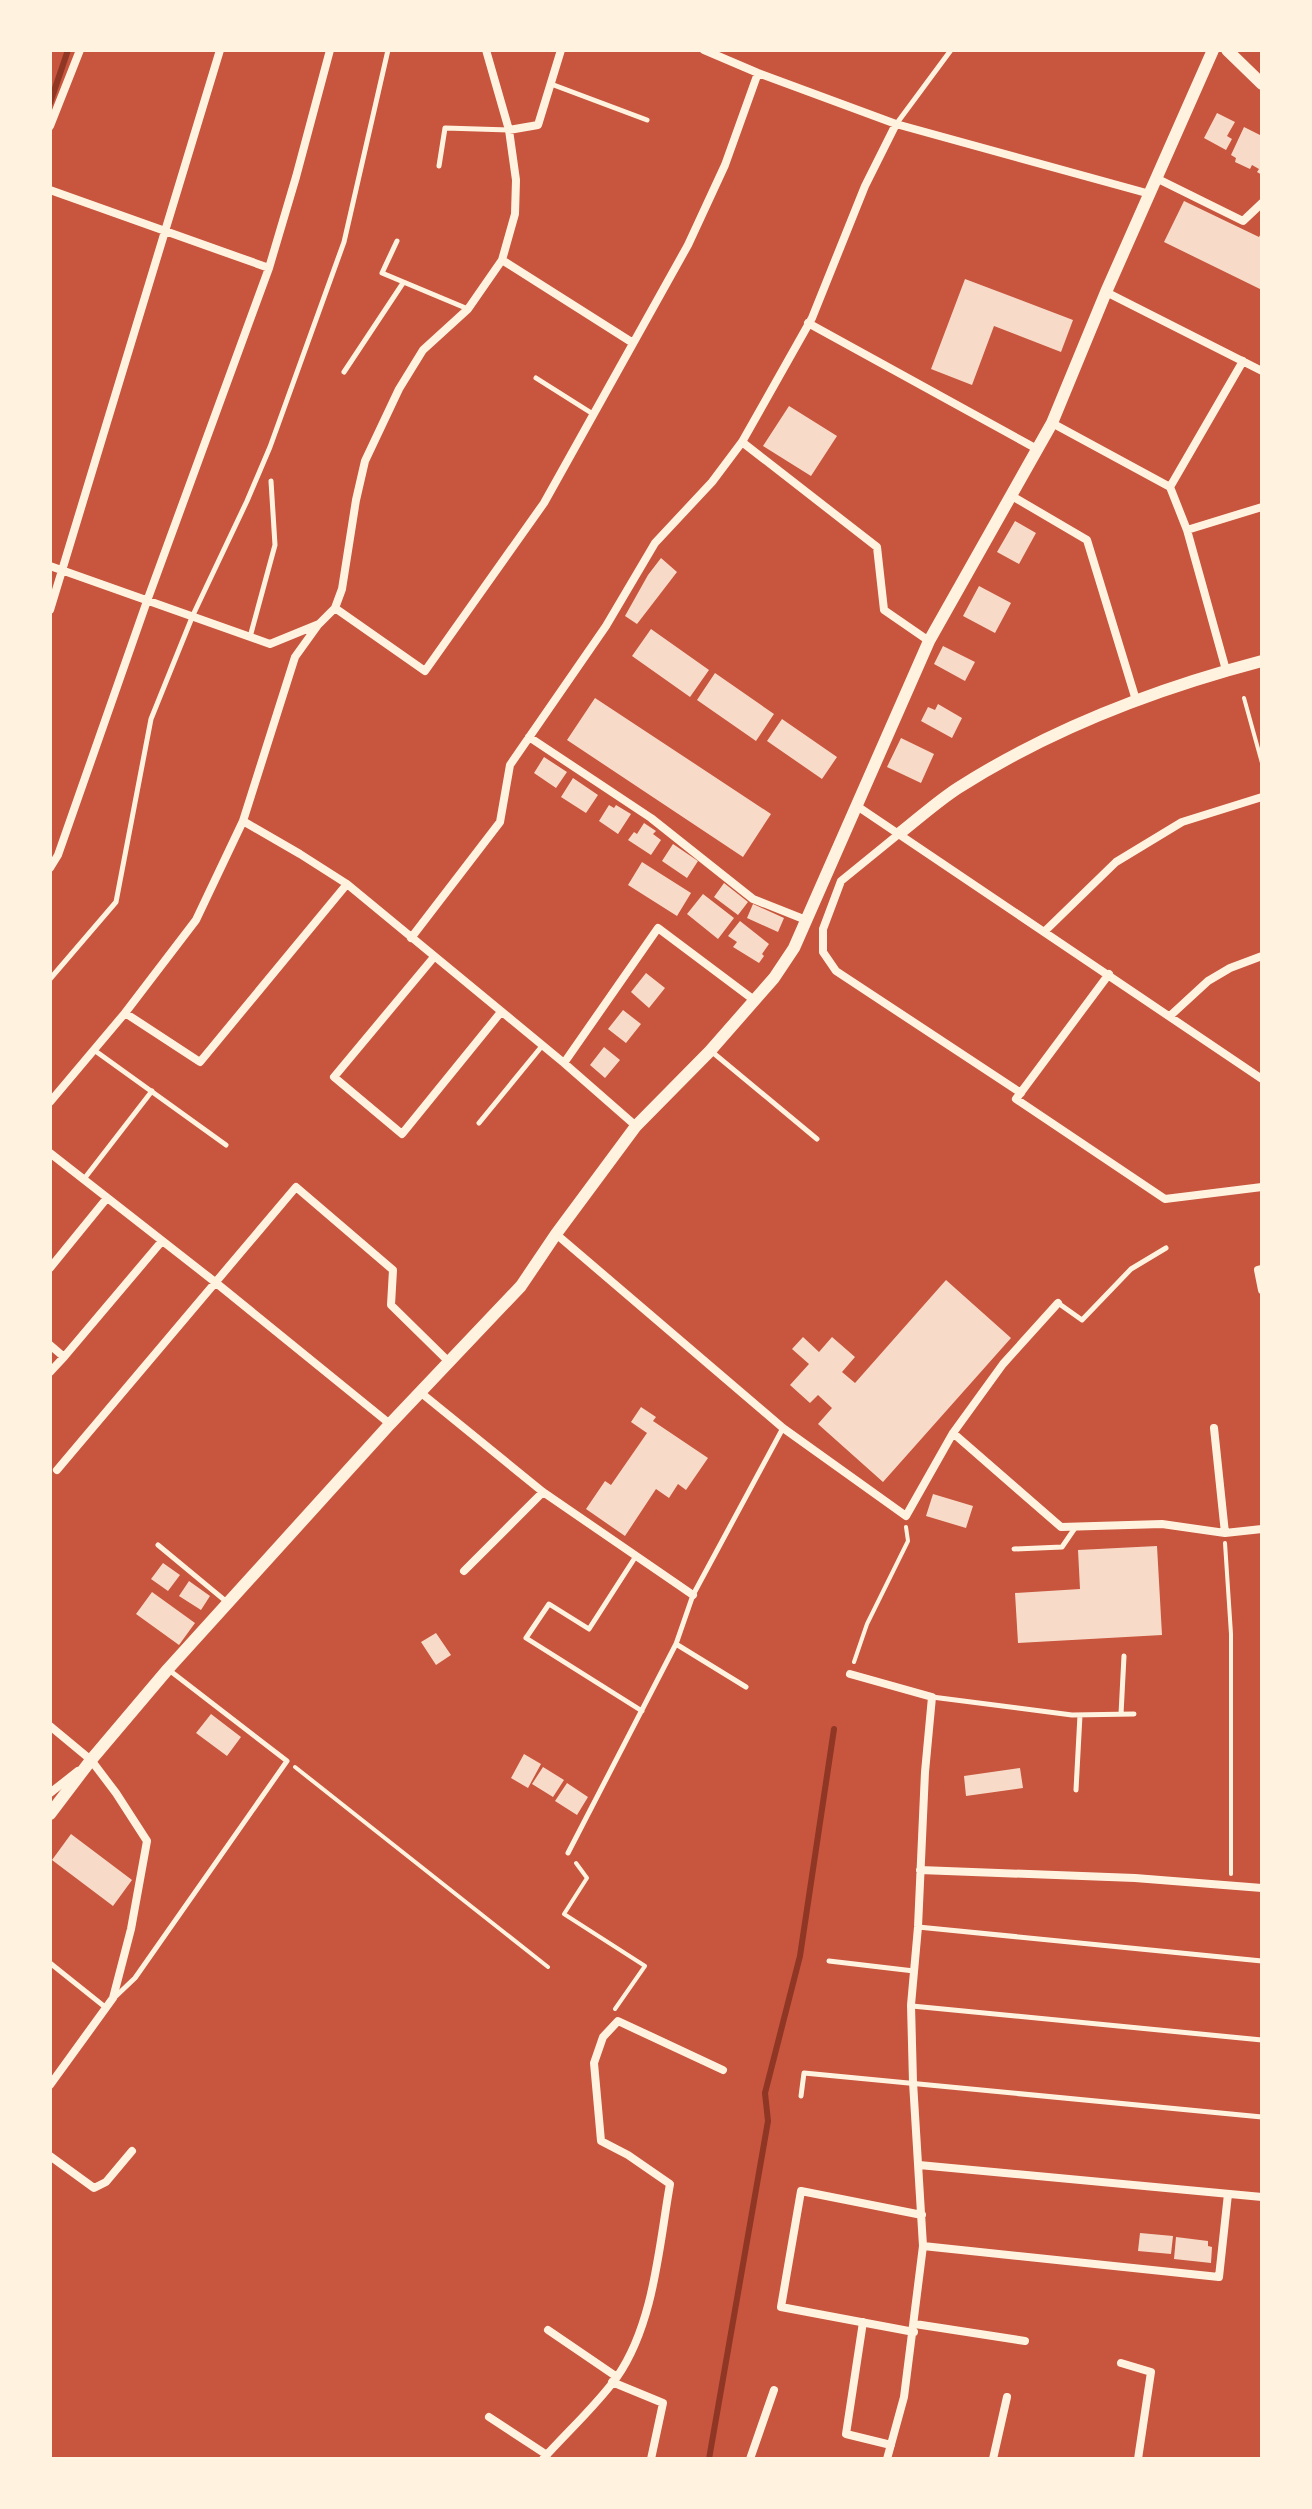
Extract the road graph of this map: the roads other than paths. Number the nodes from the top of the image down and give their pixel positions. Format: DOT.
graph roads {
  1 [pos="80,50"];
  2 [pos="220,50"];
  3 [pos="330,50"];
  4 [pos="388,50"];
  5 [pos="486,50"];
  6 [pos="561,50"];
  7 [pos="704,50"];
  8 [pos="951,50"];
  9 [pos="1213,50"];
  10 [pos="1227,50"];
  11 [pos="758,73"];
  12 [pos="550,84"];
  13 [pos="1262,84"];
  14 [pos="647,120"];
  15 [pos="896,124"];
  16 [pos="50,126"];
  17 [pos="509,130"];
  18 [pos="439,166"];
  19 [pos="1156,178"];
  20 [pos="50,190"];
  21 [pos="1150,194"];
  22 [pos="1262,203"];
  23 [pos="165,229"];
  24 [pos="397,241"];
  25 [pos="502,260"];
  26 [pos="269,268"];
  27 [pos="403,283"];
  28 [pos="1106,292"];
  29 [pos="468,309"];
  30 [pos="808,323"];
  31 [pos="633,343"];
  32 [pos="1243,361"];
  33 [pos="1262,371"];
  34 [pos="344,372"];
  35 [pos="536,378"];
  36 [pos="593,414"];
  37 [pos="1052,423"];
  38 [pos="742,442"];
  39 [pos="1037,449"];
  40 [pos="271,481"];
  41 [pos="1170,487"];
  42 [pos="1012,496"];
  43 [pos="1262,507"];
  44 [pos="1187,530"];
  45 [pos="50,566"];
  46 [pos="62,571"];
  47 [pos="147,601"];
  48 [pos="335,608"];
  49 [pos="50,610"];
  50 [pos="193,615"];
  51 [pos="319,624"];
  52 [pos="250,638"];
  53 [pos="929,641"];
  54 [pos="1262,661"];
  55 [pos="1226,670"];
  56 [pos="1136,700"];
  57 [pos="529,737"];
  58 [pos="1262,797"];
  59 [pos="857,806"];
  60 [pos="243,821"];
  61 [pos="900,833"];
  62 [pos="50,868"];
  63 [pos="347,884"];
  64 [pos="806,920"];
  65 [pos="1045,931"];
  66 [pos="411,938"];
  67 [pos="1262,956"];
  68 [pos="434,957"];
  69 [pos="1109,974"];
  70 [pos="50,979"];
  71 [pos="754,1000"];
  72 [pos="501,1012"];
  73 [pos="125,1013"];
  74 [pos="1170,1016"];
  75 [pos="543,1046"];
  76 [pos="94,1050"];
  77 [pos="710,1051"];
  78 [pos="564,1063"];
  79 [pos="1262,1079"];
  80 [pos="152,1091"];
  81 [pos="1021,1093"];
  82 [pos="50,1102"];
  83 [pos="479,1123"];
  84 [pos="636,1126"];
  85 [pos="817,1139"];
  86 [pos="226,1145"];
  87 [pos="50,1153"];
  88 [pos="84,1180"];
  89 [pos="1262,1187"];
  90 [pos="107,1198"];
  91 [pos="556,1234"];
  92 [pos="162,1241"];
  93 [pos="1166,1248"];
  94 [pos="50,1268"];
  95 [pos="1262,1269"];
  96 [pos="215,1282"];
  97 [pos="1262,1290"];
  98 [pos="1058,1303"];
  99 [pos="50,1345"];
  100 [pos="64,1357"];
  101 [pos="449,1362"];
  102 [pos="50,1372"];
  103 [pos="420,1392"];
  104 [pos="390,1424"];
  105 [pos="783,1428"];
  106 [pos="1214,1428"];
  107 [pos="953,1433"];
  108 [pos="57,1470"];
  109 [pos="543,1492"];
  110 [pos="1076,1526"];
  111 [pos="1262,1529"];
  112 [pos="1225,1533"];
  113 [pos="158,1545"];
  114 [pos="1014,1549"];
  115 [pos="636,1556"];
  116 [pos="464,1571"];
  117 [pos="693,1595"];
  118 [pos="228,1603"];
  119 [pos="676,1644"];
  120 [pos="1124,1656"];
  121 [pos="168,1669"];
  122 [pos="850,1674"];
  123 [pos="746,1687"];
  124 [pos="932,1697"];
  125 [pos="642,1711"];
  126 [pos="1121,1714"];
  127 [pos="1134,1714"];
  128 [pos="1080,1715"];
  129 [pos="50,1726"];
  130 [pos="91,1760"];
  131 [pos="1076,1790"];
  132 [pos="50,1793"];
  133 [pos="50,1814"];
  134 [pos="568,1853"];
  135 [pos="920,1870"];
  136 [pos="1262,1888"];
  137 [pos="918,1927"];
  138 [pos="829,1961"];
  139 [pos="1262,1961"];
  140 [pos="50,1963"];
  141 [pos="914,1971"];
  142 [pos="113,1998"];
  143 [pos="911,2005"];
  144 [pos="106,2008"];
  145 [pos="1262,2040"];
  146 [pos="723,2070"];
  147 [pos="913,2082"];
  148 [pos="50,2085"];
  149 [pos="801,2096"];
  150 [pos="1262,2117"];
  151 [pos="132,2151"];
  152 [pos="50,2156"];
  153 [pos="919,2165"];
  154 [pos="1228,2194"];
  155 [pos="1262,2197"];
  156 [pos="922,2215"];
  157 [pos="923,2246"];
  158 [pos="863,2322"];
  159 [pos="914,2328"];
  160 [pos="548,2330"];
  161 [pos="1025,2341"];
  162 [pos="1121,2363"];
  163 [pos="615,2379"];
  164 [pos="774,2390"];
  165 [pos="1007,2397"];
  166 [pos="489,2417"];
  167 [pos="891,2445"];
  168 [pos="545,2457"];
  169 [pos="651,2459"];
  170 [pos="750,2459"];
  171 [pos="887,2459"];
  172 [pos="993,2459"];
  173 [pos="1138,2459"];
  1 -- 16 [label="street"];
  2 -- 23 [label="street"];
  3 -- 26 [label="street"];
  4 -- 50 [label="lane"];
  5 -- 17 [label="street"];
  6 -- 12 [label="street"];
  7 -- 11 [label="street"];
  8 -- 15 [label="lane"];
  9 -- 19 [label="street"];
  10 -- 13 [label="street"];
  11 -- 15 [label="street"];
  11 -- 31 [label="street"];
  12 -- 14 [label="lane"];
  12 -- 17 [label="street"];
  15 -- 21 [label="street"];
  15 -- 30 [label="street"];
  17 -- 18 [label="lane"];
  17 -- 25 [label="street"];
  19 -- 21 [label="street"];
  19 -- 22 [label="street"];
  20 -- 23 [label="street"];
  21 -- 28 [label="street"];
  23 -- 26 [label="street"];
  23 -- 46 [label="street"];
  24 -- 27 [label="lane"];
  25 -- 29 [label="street"];
  25 -- 31 [label="street"];
  26 -- 47 [label="street"];
  27 -- 29 [label="lane"];
  27 -- 34 [label="lane"];
  28 -- 32 [label="street"];
  28 -- 37 [label="street"];
  29 -- 48 [label="street"];
  30 -- 38 [label="street"];
  30 -- 39 [label="street"];
  31 -- 36 [label="street"];
  32 -- 33 [label="street"];
  32 -- 41 [label="street"];
  35 -- 36 [label="lane"];
  36 -- 48 [label="street"];
  37 -- 39 [label="street"];
  37 -- 41 [label="street"];
  38 -- 53 [label="street"];
  38 -- 57 [label="street"];
  39 -- 42 [label="street"];
  40 -- 52 [label="lane"];
  41 -- 44 [label="street"];
  42 -- 53 [label="street"];
  42 -- 56 [label="street"];
  43 -- 44 [label="street"];
  44 -- 55 [label="street"];
  45 -- 46 [label="street"];
  46 -- 47 [label="street"];
  46 -- 49 [label="street"];
  47 -- 50 [label="street"];
  47 -- 62 [label="street"];
  48 -- 51 [label="street"];
  50 -- 52 [label="street"];
  50 -- 70 [label="lane"];
  51 -- 52 [label="street"];
  51 -- 60 [label="street"];
  53 -- 59 [label="street"];
  54 -- 55 [label="street"];
  55 -- 56 [label="street"];
  56 -- 61 [label="street"];
  57 -- 64 [label="street"];
  57 -- 66 [label="street"];
  58 -- 65 [label="street"];
  59 -- 61 [label="street"];
  59 -- 64 [label="street"];
  60 -- 63 [label="street"];
  60 -- 73 [label="street"];
  61 -- 65 [label="street"];
  61 -- 81 [label="street"];
  63 -- 66 [label="street"];
  63 -- 73 [label="street"];
  64 -- 71 [label="street"];
  65 -- 69 [label="street"];
  66 -- 68 [label="street"];
  67 -- 74 [label="street"];
  68 -- 72 [label="street"];
  68 -- 72 [label="street"];
  69 -- 74 [label="street"];
  69 -- 81 [label="street"];
  71 -- 77 [label="street"];
  71 -- 78 [label="street"];
  72 -- 75 [label="street"];
  73 -- 76 [label="street"];
  74 -- 79 [label="street"];
  75 -- 78 [label="street"];
  75 -- 83 [label="lane"];
  76 -- 80 [label="lane"];
  76 -- 82 [label="street"];
  77 -- 84 [label="street"];
  77 -- 85 [label="lane"];
  78 -- 84 [label="street"];
  80 -- 86 [label="lane"];
  80 -- 88 [label="lane"];
  81 -- 89 [label="street"];
  84 -- 91 [label="street"];
  87 -- 88 [label="street"];
  88 -- 90 [label="street"];
  90 -- 92 [label="street"];
  90 -- 94 [label="street"];
  91 -- 101 [label="street"];
  91 -- 105 [label="street"];
  92 -- 96 [label="street"];
  92 -- 100 [label="street"];
  93 -- 98 [label="lane"];
  95 -- 97 [label="street"];
  96 -- 101 [label="street"];
  96 -- 104 [label="street"];
  96 -- 108 [label="street"];
  98 -- 107 [label="street"];
  99 -- 100 [label="street"];
  100 -- 102 [label="street"];
  101 -- 103 [label="street"];
  103 -- 104 [label="street"];
  103 -- 109 [label="street"];
  104 -- 118 [label="street"];
  105 -- 107 [label="street"];
  105 -- 117 [label="lane"];
  106 -- 112 [label="street"];
  107 -- 110 [label="street"];
  109 -- 115 [label="street"];
  109 -- 116 [label="street"];
  110 -- 112 [label="street"];
  110 -- 114 [label="lane"];
  111 -- 112 [label="street"];
  113 -- 118 [label="lane"];
  115 -- 117 [label="street"];
  115 -- 125 [label="lane"];
  117 -- 119 [label="lane"];
  118 -- 121 [label="street"];
  119 -- 123 [label="lane"];
  119 -- 125 [label="lane"];
  120 -- 126 [label="lane"];
  121 -- 130 [label="street"];
  121 -- 142 [label="lane"];
  122 -- 124 [label="street"];
  124 -- 128 [label="lane"];
  124 -- 135 [label="street"];
  125 -- 134 [label="lane"];
  126 -- 127 [label="lane"];
  126 -- 128 [label="lane"];
  128 -- 131 [label="lane"];
  129 -- 130 [label="street"];
  130 -- 132 [label="street"];
  130 -- 133 [label="street"];
  130 -- 142 [label="street"];
  135 -- 136 [label="street"];
  135 -- 137 [label="street"];
  137 -- 139 [label="lane"];
  137 -- 141 [label="street"];
  138 -- 141 [label="lane"];
  140 -- 144 [label="lane"];
  141 -- 143 [label="street"];
  142 -- 144 [label="street"];
  143 -- 145 [label="lane"];
  143 -- 147 [label="street"];
  144 -- 148 [label="street"];
  146 -- 163 [label="street"];
  147 -- 149 [label="lane"];
  147 -- 150 [label="lane"];
  147 -- 153 [label="street"];
  151 -- 152 [label="street"];
  153 -- 154 [label="street"];
  153 -- 156 [label="street"];
  154 -- 155 [label="street"];
  154 -- 157 [label="street"];
  156 -- 157 [label="street"];
  156 -- 158 [label="street"];
  157 -- 159 [label="street"];
  158 -- 159 [label="street"];
  158 -- 167 [label="street"];
  159 -- 161 [label="street"];
  159 -- 167 [label="street"];
  160 -- 163 [label="street"];
  162 -- 173 [label="street"];
  163 -- 168 [label="street"];
  163 -- 169 [label="street"];
  164 -- 170 [label="street"];
  165 -- 172 [label="street"];
  166 -- 168 [label="street"];
  167 -- 171 [label="street"];
}
